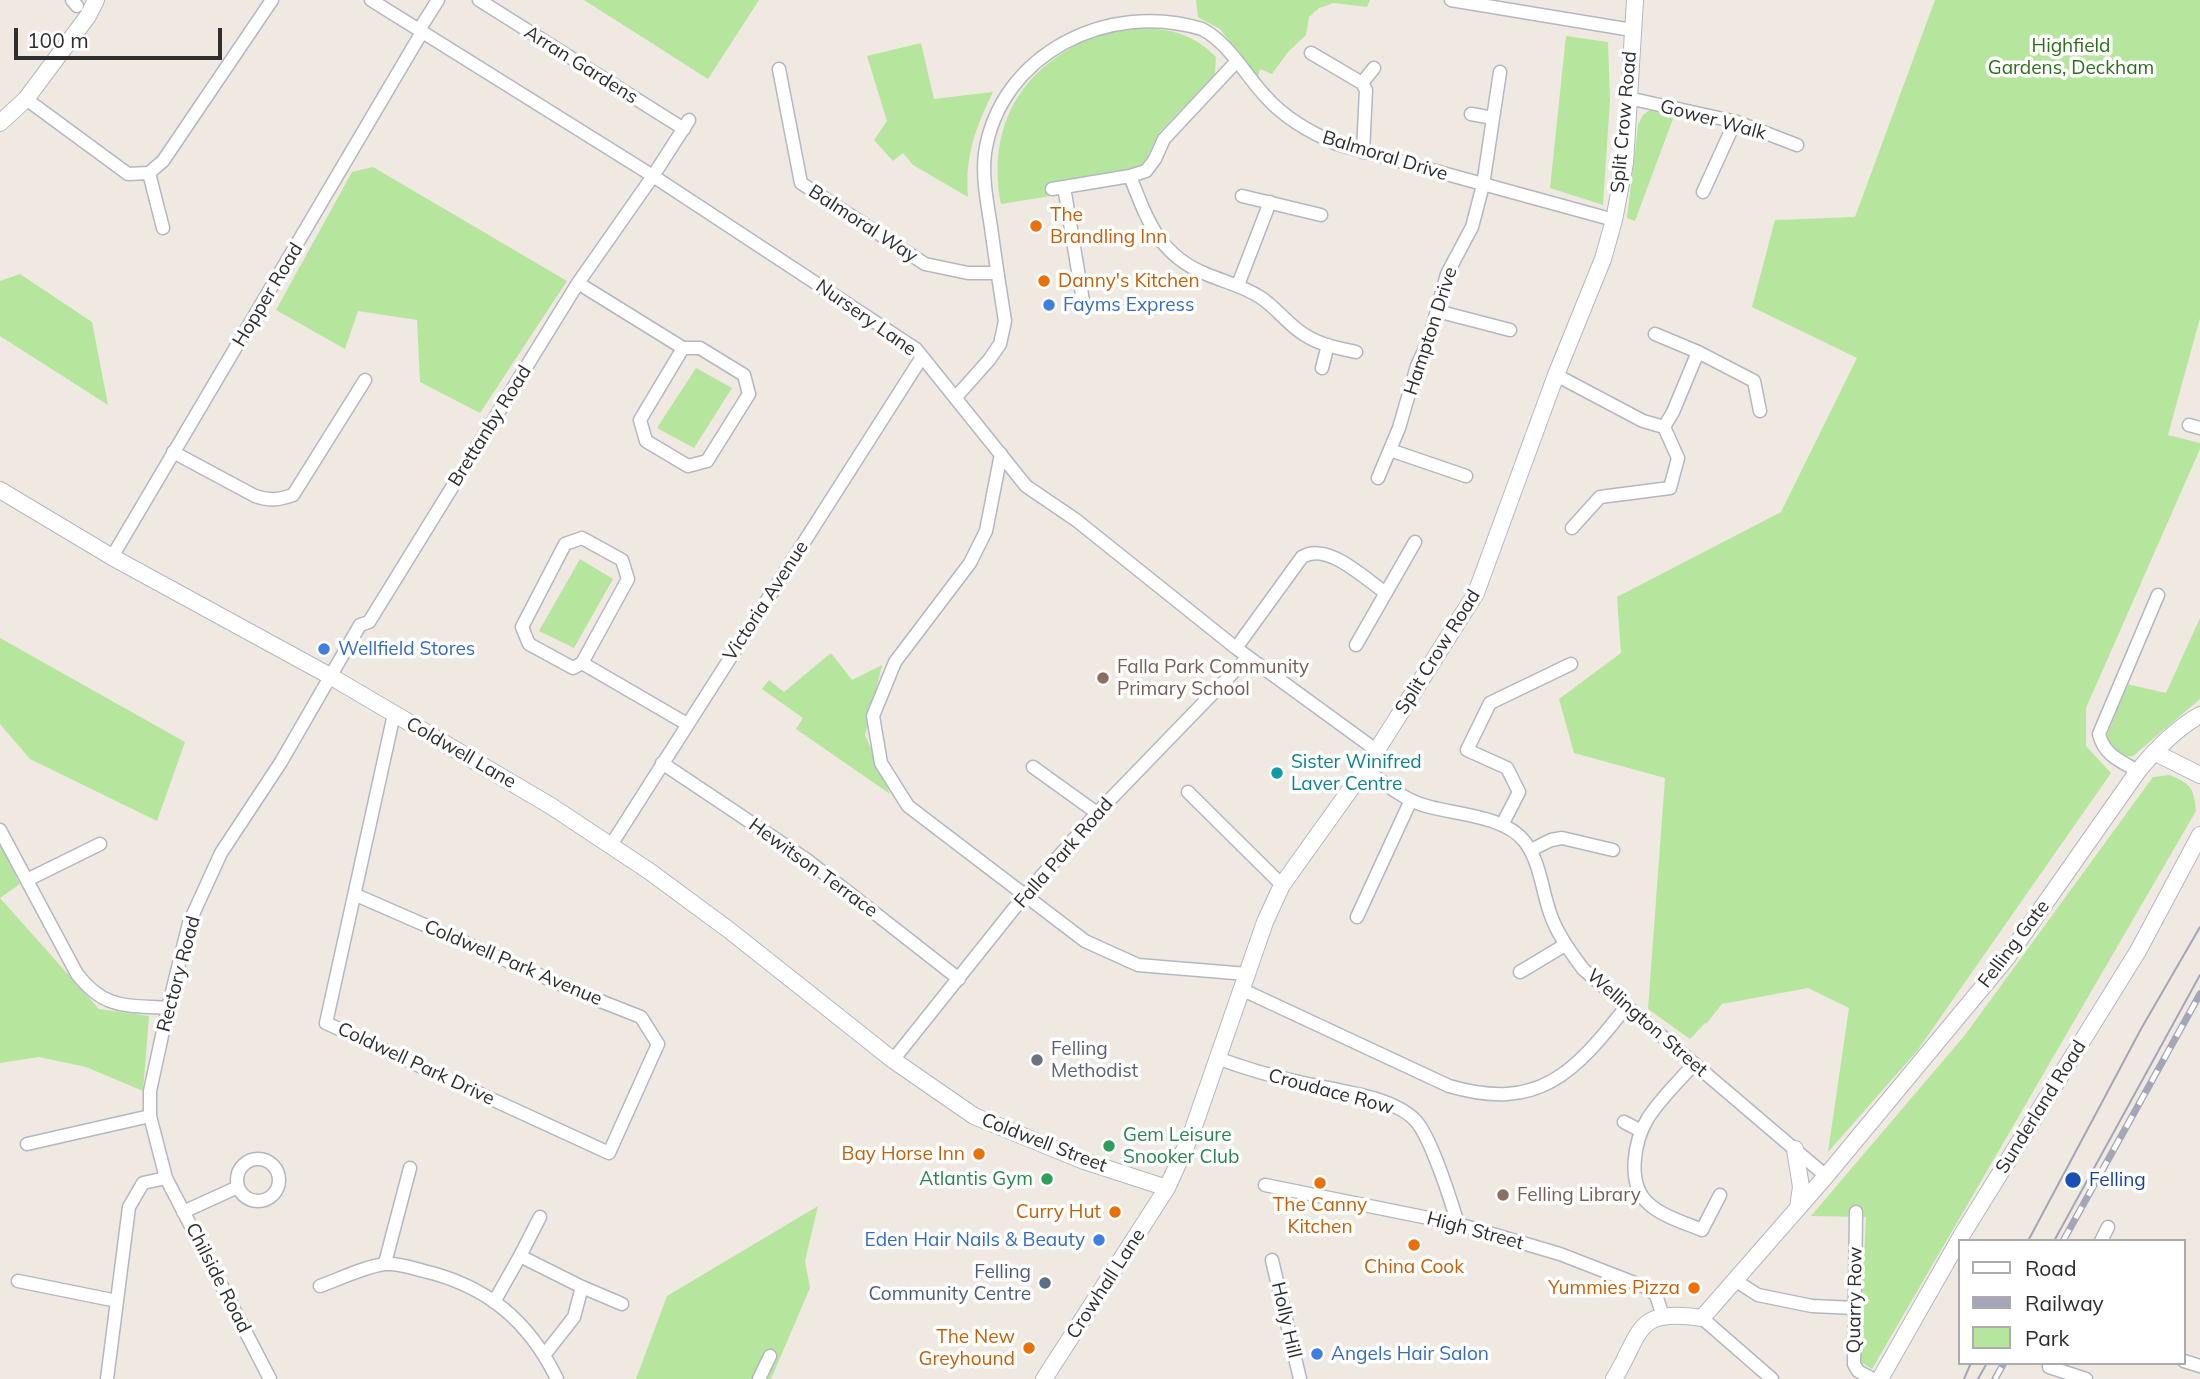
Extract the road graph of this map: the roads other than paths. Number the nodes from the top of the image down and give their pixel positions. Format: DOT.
graph roads {
  1 [pos="96,0"];
  2 [pos="272,0"];
  3 [pos="371,0"];
  4 [pos="438,0"];
  5 [pos="479,0"];
  6 [pos="1451,0"];
  7 [pos="1635,0"];
  8 [pos="1632,30"];
  9 [pos="421,31"];
  10 [pos="1311,53"];
  11 [pos="1237,61"];
  12 [pos="1374,68"];
  13 [pos="779,69"];
  14 [pos="1500,72"];
  15 [pos="1362,83"];
  16 [pos="1628,98"];
  17 [pos="26,99"];
  18 [pos="1471,114"];
  19 [pos="1493,118"];
  20 [pos="1735,122"];
  21 [pos="0,123"];
  22 [pos="687,125"];
  23 [pos="1797,145"];
  24 [pos="1363,152"];
  25 [pos="149,173"];
  26 [pos="653,176"];
  27 [pos="1130,176"];
  28 [pos="1483,185"];
  29 [pos="1703,192"];
  30 [pos="1242,195"];
  31 [pos="1269,202"];
  32 [pos="1321,215"];
  33 [pos="1614,220"];
  34 [pos="163,228"];
  35 [pos="997,274"];
  36 [pos="578,283"];
  37 [pos="1238,285"];
  38 [pos="1084,307"];
  39 [pos="1437,311"];
  40 [pos="1510,330"];
  41 [pos="1655,334"];
  42 [pos="1328,345"];
  43 [pos="683,348"];
  44 [pos="1356,352"];
  45 [pos="1698,352"];
  46 [pos="922,357"];
  47 [pos="1322,368"];
  48 [pos="1556,375"];
  49 [pos="365,380"];
  50 [pos="956,397"];
  51 [pos="1760,411"];
  52 [pos="1664,427"];
  53 [pos="1390,450"];
  54 [pos="173,452"];
  55 [pos="1001,454"];
  56 [pos="1466,476"];
  57 [pos="1378,478"];
  58 [pos="0,490"];
  59 [pos="1572,528"];
  60 [pos="1415,542"];
  61 [pos="112,557"];
  62 [pos="1385,593"];
  63 [pos="2158,595"];
  64 [pos="1356,645"];
  65 [pos="1236,648"];
  66 [pos="1248,657"];
  67 [pos="582,663"];
  68 [pos="1572,664"];
  69 [pos="330,676"];
  70 [pos="394,714"];
  71 [pos="2200,715"];
  72 [pos="687,724"];
  73 [pos="1376,750"];
  74 [pos="2154,752"];
  75 [pos="662,763"];
  76 [pos="1033,766"];
  77 [pos="1365,769"];
  78 [pos="2138,771"];
  79 [pos="2200,775"];
  80 [pos="1188,792"];
  81 [pos="1412,800"];
  82 [pos="1097,813"];
  83 [pos="1502,825"];
  84 [pos="0,830"];
  85 [pos="2200,835"];
  86 [pos="100,844"];
  87 [pos="611,845"];
  88 [pos="1531,850"];
  89 [pos="1613,850"];
  90 [pos="27,880"];
  91 [pos="1282,884"];
  92 [pos="356,895"];
  93 [pos="1024,896"];
  94 [pos="1357,917"];
  95 [pos="1565,945"];
  96 [pos="1520,972"];
  97 [pos="960,979"];
  98 [pos="1245,982"];
  99 [pos="1626,1007"];
  100 [pos="167,1008"];
  101 [pos="658,1044"];
  102 [pos="1217,1058"];
  103 [pos="893,1060"];
  104 [pos="1694,1064"];
  105 [pos="150,1116"];
  106 [pos="1624,1122"];
  107 [pos="1642,1130"];
  108 [pos="27,1144"];
  109 [pos="1795,1149"];
  110 [pos="410,1168"];
  111 [pos="1826,1176"];
  112 [pos="166,1178"];
  113 [pos="1265,1185"];
  114 [pos="238,1187"];
  115 [pos="1167,1188"];
  116 [pos="1720,1195"];
  117 [pos="1798,1208"];
  118 [pos="183,1212"];
  119 [pos="1856,1212"];
  120 [pos="540,1217"];
  121 [pos="1458,1224"];
  122 [pos="2108,1227"];
  123 [pos="1961,1239"];
  124 [pos="2102,1239"];
  125 [pos="1958,1244"];
  126 [pos="520,1256"];
  127 [pos="1272,1260"];
  128 [pos="385,1263"];
  129 [pos="1736,1281"];
  130 [pos="18,1282"];
  131 [pos="320,1286"];
  132 [pos="582,1287"];
  133 [pos="117,1301"];
  134 [pos="494,1302"];
  135 [pos="621,1304"];
  136 [pos="1855,1308"];
  137 [pos="1663,1316"];
  138 [pos="1702,1318"];
  139 [pos="545,1354"];
  140 [pos="770,1356"];
  141 [pos="2048,1370"];
  142 [pos="107,1379"];
  143 [pos="270,1379"];
  144 [pos="557,1379"];
  145 [pos="759,1379"];
  146 [pos="1044,1379"];
  147 [pos="1300,1379"];
  148 [pos="1614,1379"];
  149 [pos="1772,1379"];
  150 [pos="1873,1379"];
  151 [pos="1881,1379"];
  152 [pos="2086,1379"];
  1 -- 17 [label="street"];
  2 -- 25 [label="street"];
  3 -- 9 [label="street, Nursery Lane"];
  4 -- 9 [label="street, Hopper Road"];
  5 -- 22 [label="street, Arran Gardens"];
  6 -- 8 [label="street"];
  7 -- 8 [label="street, Split Crow Road"];
  8 -- 16 [label="street, Split Crow Road"];
  9 -- 26 [label="street, Nursery Lane"];
  9 -- 54 [label="street, Hopper Road"];
  10 -- 15 [label="street"];
  11 -- 24 [label="street, Balmoral Drive"];
  11 -- 27 [label="street"];
  11 -- 35 [label="street, Balmoral Drive"];
  12 -- 15 [label="street"];
  13 -- 35 [label="street, Balmoral Way"];
  14 -- 19 [label="street, Hampton Drive"];
  15 -- 24 [label="street"];
  16 -- 20 [label="street, Gower Walk"];
  16 -- 33 [label="street, Split Crow Road"];
  17 -- 21 [label="street"];
  17 -- 25 [label="street"];
  18 -- 19 [label="street"];
  19 -- 28 [label="street, Hampton Drive"];
  20 -- 23 [label="street, Gower Walk"];
  20 -- 29 [label="street"];
  22 -- 26 [label="street, Brettanby Road"];
  24 -- 28 [label="street, Balmoral Drive"];
  25 -- 34 [label="street"];
  26 -- 36 [label="street, Brettanby Road"];
  26 -- 46 [label="street, Nursery Lane"];
  27 -- 37 [label="street"];
  27 -- 38 [label="street"];
  28 -- 33 [label="street, Balmoral Drive"];
  28 -- 39 [label="street, Hampton Drive"];
  30 -- 31 [label="street"];
  31 -- 32 [label="street"];
  31 -- 37 [label="street"];
  33 -- 48 [label="street, Split Crow Road"];
  35 -- 50 [label="street, Balmoral Drive"];
  36 -- 43 [label="street"];
  36 -- 69 [label="street, Brettanby Road"];
  37 -- 42 [label="street"];
  39 -- 40 [label="street"];
  39 -- 53 [label="street, Hampton Drive"];
  41 -- 45 [label="street"];
  42 -- 44 [label="street"];
  42 -- 47 [label="street"];
  43 -- 43 [label="street"];
  45 -- 51 [label="street"];
  45 -- 52 [label="street"];
  46 -- 50 [label="street, Nursery Lane"];
  46 -- 72 [label="street, Victoria Avenue"];
  48 -- 52 [label="street"];
  48 -- 73 [label="street, Split Crow Road"];
  49 -- 54 [label="street"];
  50 -- 55 [label="street, Nursery Lane"];
  52 -- 59 [label="street"];
  53 -- 56 [label="street"];
  53 -- 57 [label="street, Hampton Drive"];
  54 -- 61 [label="street, Hopper Road"];
  55 -- 65 [label="street, Nursery Lane"];
  55 -- 93 [label="street"];
  58 -- 61 [label="street, Coldwell Lane"];
  60 -- 62 [label="street"];
  61 -- 69 [label="street, Coldwell Lane"];
  62 -- 64 [label="street"];
  62 -- 65 [label="street"];
  63 -- 78 [label="street"];
  65 -- 66 [label="street, Nursery Lane"];
  66 -- 73 [label="street, Nursery Lane"];
  66 -- 82 [label="street, Falla Park Road"];
  67 -- 67 [label="street"];
  67 -- 72 [label="street"];
  68 -- 83 [label="street"];
  69 -- 70 [label="street, Coldwell Lane"];
  69 -- 100 [label="street, Rectory Road"];
  70 -- 87 [label="street, Coldwell Lane"];
  70 -- 92 [label="street, Coldwell Park Drive"];
  71 -- 74 [label="street, Felling Gate"];
  72 -- 75 [label="street, Victoria Avenue"];
  73 -- 77 [label="street, Split Crow Road"];
  74 -- 78 [label="street, Felling Gate"];
  74 -- 79 [label="street"];
  75 -- 87 [label="street, Victoria Avenue"];
  75 -- 97 [label="street, Hewitson Terrace"];
  76 -- 82 [label="street"];
  77 -- 81 [label="street"];
  77 -- 91 [label="street, Split Crow Road"];
  78 -- 111 [label="street, Felling Gate"];
  80 -- 91 [label="street"];
  81 -- 83 [label="street"];
  81 -- 94 [label="street"];
  82 -- 93 [label="street, Falla Park Road"];
  83 -- 88 [label="street"];
  84 -- 90 [label="street"];
  85 -- 123 [label="street, Sunderland Road"];
  86 -- 90 [label="street"];
  87 -- 103 [label="street, Coldwell Lane"];
  88 -- 89 [label="street"];
  88 -- 95 [label="street, Wellington Street"];
  90 -- 100 [label="street"];
  91 -- 98 [label="street, Split Crow Road"];
  92 -- 101 [label="street, Coldwell Park Avenue"];
  92 -- 101 [label="street, Coldwell Park Drive"];
  93 -- 97 [label="street, Falla Park Road"];
  93 -- 98 [label="street"];
  95 -- 96 [label="street"];
  95 -- 99 [label="street, Wellington Street"];
  97 -- 103 [label="street, Falla Park Road"];
  98 -- 99 [label="street"];
  98 -- 102 [label="street, Split Crow Road"];
  99 -- 104 [label="street, Wellington Street"];
  100 -- 105 [label="street, Rectory Road"];
  102 -- 115 [label="street, Split Crow Road"];
  102 -- 121 [label="street, Croudace Row"];
  103 -- 115 [label="street, Coldwell Street"];
  104 -- 107 [label="street"];
  104 -- 109 [label="street, Wellington Street"];
  105 -- 108 [label="street"];
  105 -- 112 [label="street, Rectory Road"];
  106 -- 107 [label="street"];
  107 -- 116 [label="street"];
  109 -- 111 [label="street, Wellington Street"];
  109 -- 117 [label="street"];
  110 -- 128 [label="street"];
  111 -- 117 [label="street, Felling Gate"];
  112 -- 118 [label="street, Chilside Road"];
  112 -- 133 [label="street"];
  113 -- 121 [label="street, High Street"];
  114 -- 118 [label="street"];
  115 -- 146 [label="street, Crowhall Lane"];
  117 -- 129 [label="street, Felling Gate"];
  118 -- 143 [label="street, Chilside Road"];
  119 -- 136 [label="street, Quarry Row"];
  120 -- 126 [label="street"];
  121 -- 137 [label="street, High Street"];
  122 -- 124 [label="street"];
  125 -- 151 [label="street, Sunderland Road"];
  126 -- 132 [label="street"];
  126 -- 134 [label="street"];
  127 -- 147 [label="street, Holly Hill"];
  128 -- 131 [label="street"];
  128 -- 134 [label="street"];
  129 -- 136 [label="street"];
  129 -- 138 [label="street, Felling Gate"];
  130 -- 133 [label="street"];
  132 -- 135 [label="street"];
  132 -- 139 [label="street"];
  133 -- 142 [label="street"];
  134 -- 139 [label="street"];
  136 -- 150 [label="street, Quarry Row"];
  137 -- 138 [label="street"];
  137 -- 148 [label="street"];
  138 -- 149 [label="street"];
  139 -- 144 [label="street"];
  140 -- 145 [label="street"];
  141 -- 152 [label="street"];
}
